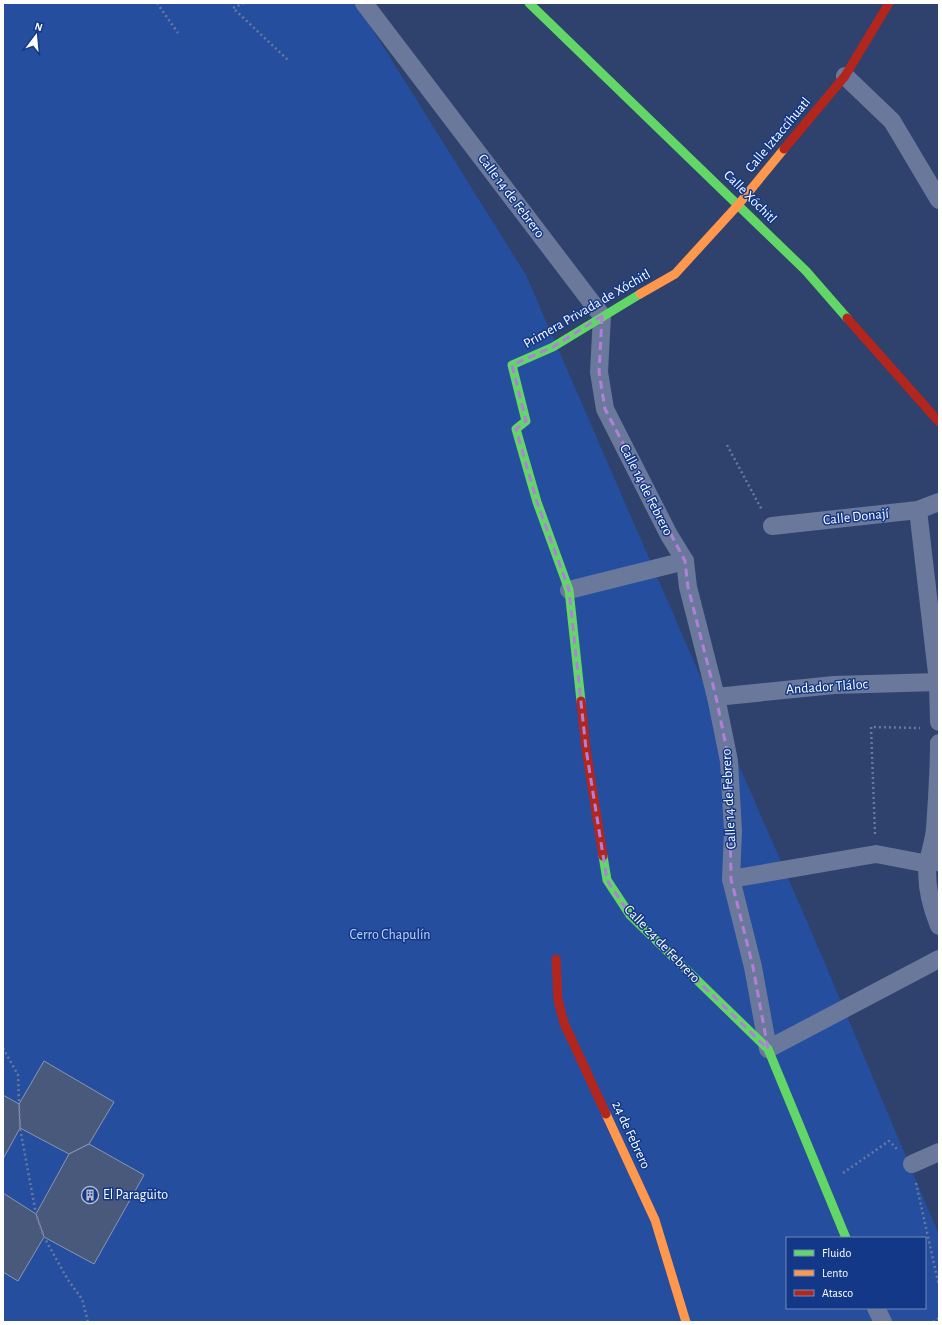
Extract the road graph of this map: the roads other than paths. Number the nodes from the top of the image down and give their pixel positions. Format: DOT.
graph roads {
  1 [pos="364,3"];
  2 [pos="529,3"];
  3 [pos="889,3"];
  4 [pos="845,76"];
  5 [pos="939,200"];
  6 [pos="738,205"];
  7 [pos="675,274"];
  8 [pos="602,316"];
  9 [pos="512,365"];
  10 [pos="939,422"];
  11 [pos="939,502"];
  12 [pos="918,510"];
  13 [pos="772,526"];
  14 [pos="685,561"];
  15 [pos="569,590"];
  16 [pos="938,682"];
  17 [pos="716,696"];
  18 [pos="931,725"];
  19 [pos="939,743"];
  20 [pos="933,863"];
  21 [pos="731,879"];
  22 [pos="939,926"];
  23 [pos="556,959"];
  24 [pos="939,959"];
  25 [pos="768,1049"];
  26 [pos="939,1152"];
  27 [pos="912,1164"];
  28 [pos="846,1237"];
  29 [pos="876,1309"];
  30 [pos="686,1322"];
  31 [pos="883,1322"];
  1 -- 8 [label="street, Calle 14 de Febrero"];
  2 -- 6 [label="street, Calle Xóchitl"];
  3 -- 4 [label="street, Calle Iztaccíhuatl"];
  4 -- 5 [label="street"];
  4 -- 6 [label="street, Calle Iztaccíhuatl"];
  6 -- 7 [label="street, Calle Iztaccíhuatl"];
  6 -- 10 [label="street, Calle Xóchitl"];
  7 -- 8 [label="street, Primera Privada de Xóchitl"];
  8 -- 9 [label="street, Primera Privada de Xóchitl"];
  8 -- 14 [label="street, Calle 14 de Febrero"];
  9 -- 15 [label="street, Calle 24 de Febrero"];
  11 -- 12 [label="street, Calle Donají"];
  12 -- 13 [label="street, Calle Donají"];
  12 -- 16 [label="street"];
  14 -- 15 [label="street"];
  14 -- 17 [label="street, Calle 14 de Febrero"];
  15 -- 25 [label="street, Calle 24 de Febrero"];
  16 -- 17 [label="street, Andador Tláloc"];
  16 -- 18 [label="street"];
  17 -- 21 [label="street, Calle 14 de Febrero"];
  19 -- 20 [label="street"];
  20 -- 21 [label="street"];
  20 -- 22 [label="street"];
  21 -- 25 [label="street, Calle 14 de Febrero"];
  23 -- 30 [label="street, 24 de Febrero"];
  24 -- 25 [label="street"];
  25 -- 28 [label="street, Calle 24 de Febrero"];
  26 -- 27 [label="street"];
  29 -- 31 [label="street"];
}
